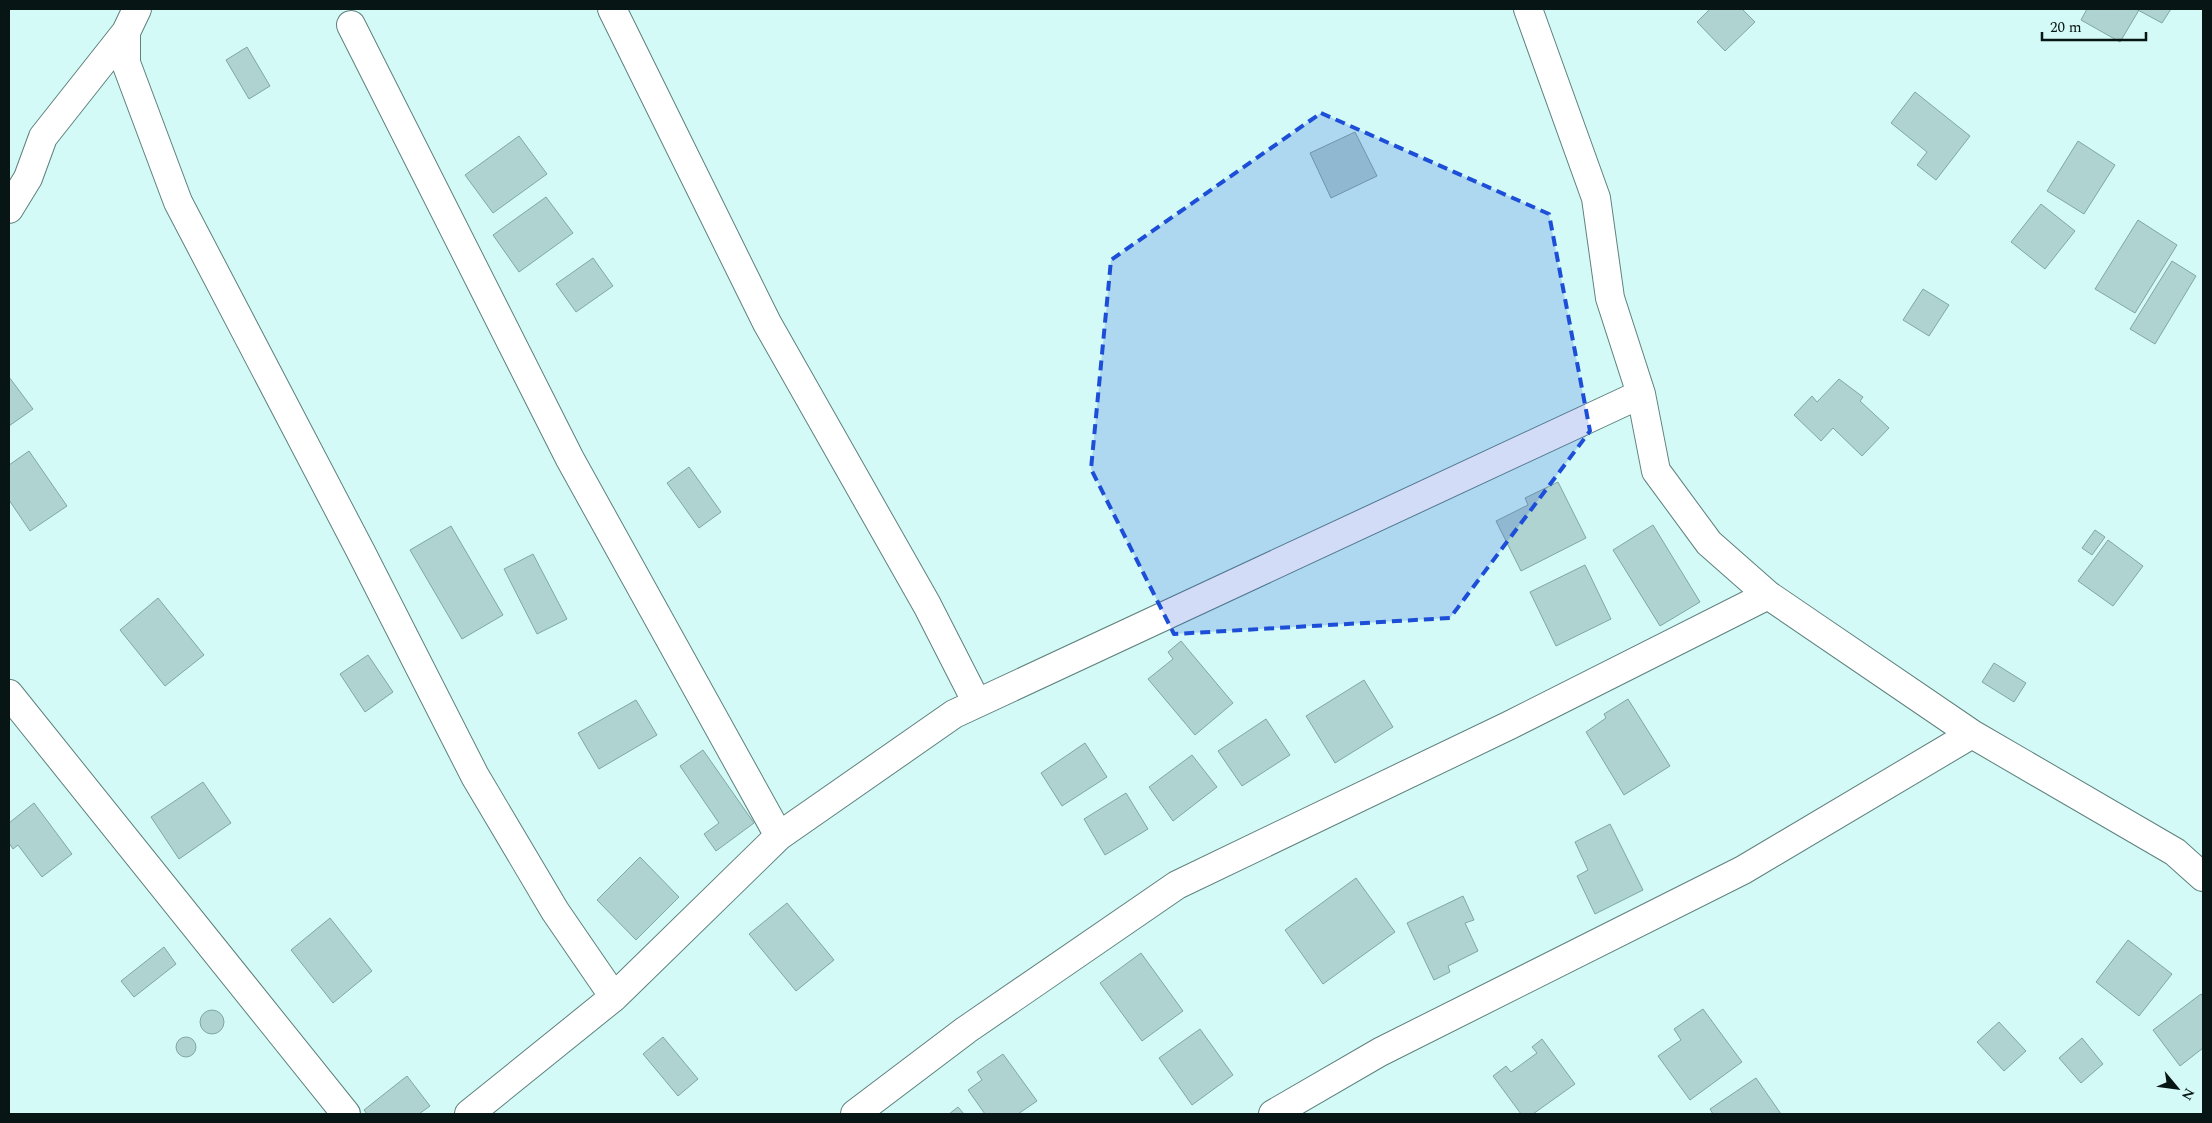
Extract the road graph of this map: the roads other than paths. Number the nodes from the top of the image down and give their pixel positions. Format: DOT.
graph roads {
  1 [pos="612,9"];
  2 [pos="1528,9"];
  3 [pos="132,20"];
  4 [pos="351,26"];
  5 [pos="9,209"];
  6 [pos="1641,394"];
  7 [pos="1768,595"];
  8 [pos="9,694"];
  9 [pos="977,704"];
  10 [pos="1972,734"];
  11 [pos="778,836"];
  12 [pos="2203,878"];
  13 [pos="614,997"];
  14 [pos="346,1114"];
  15 [pos="469,1114"];
  16 [pos="855,1114"];
  17 [pos="1273,1114"];
  1 -- 9 [label="street"];
  2 -- 6 [label="street"];
  3 -- 5 [label="street"];
  3 -- 13 [label="street"];
  4 -- 11 [label="street"];
  6 -- 7 [label="street"];
  6 -- 9 [label="street"];
  7 -- 10 [label="street"];
  7 -- 16 [label="street"];
  8 -- 14 [label="street"];
  9 -- 11 [label="street"];
  10 -- 12 [label="street"];
  10 -- 17 [label="street"];
  11 -- 13 [label="street"];
  13 -- 15 [label="street"];
}
